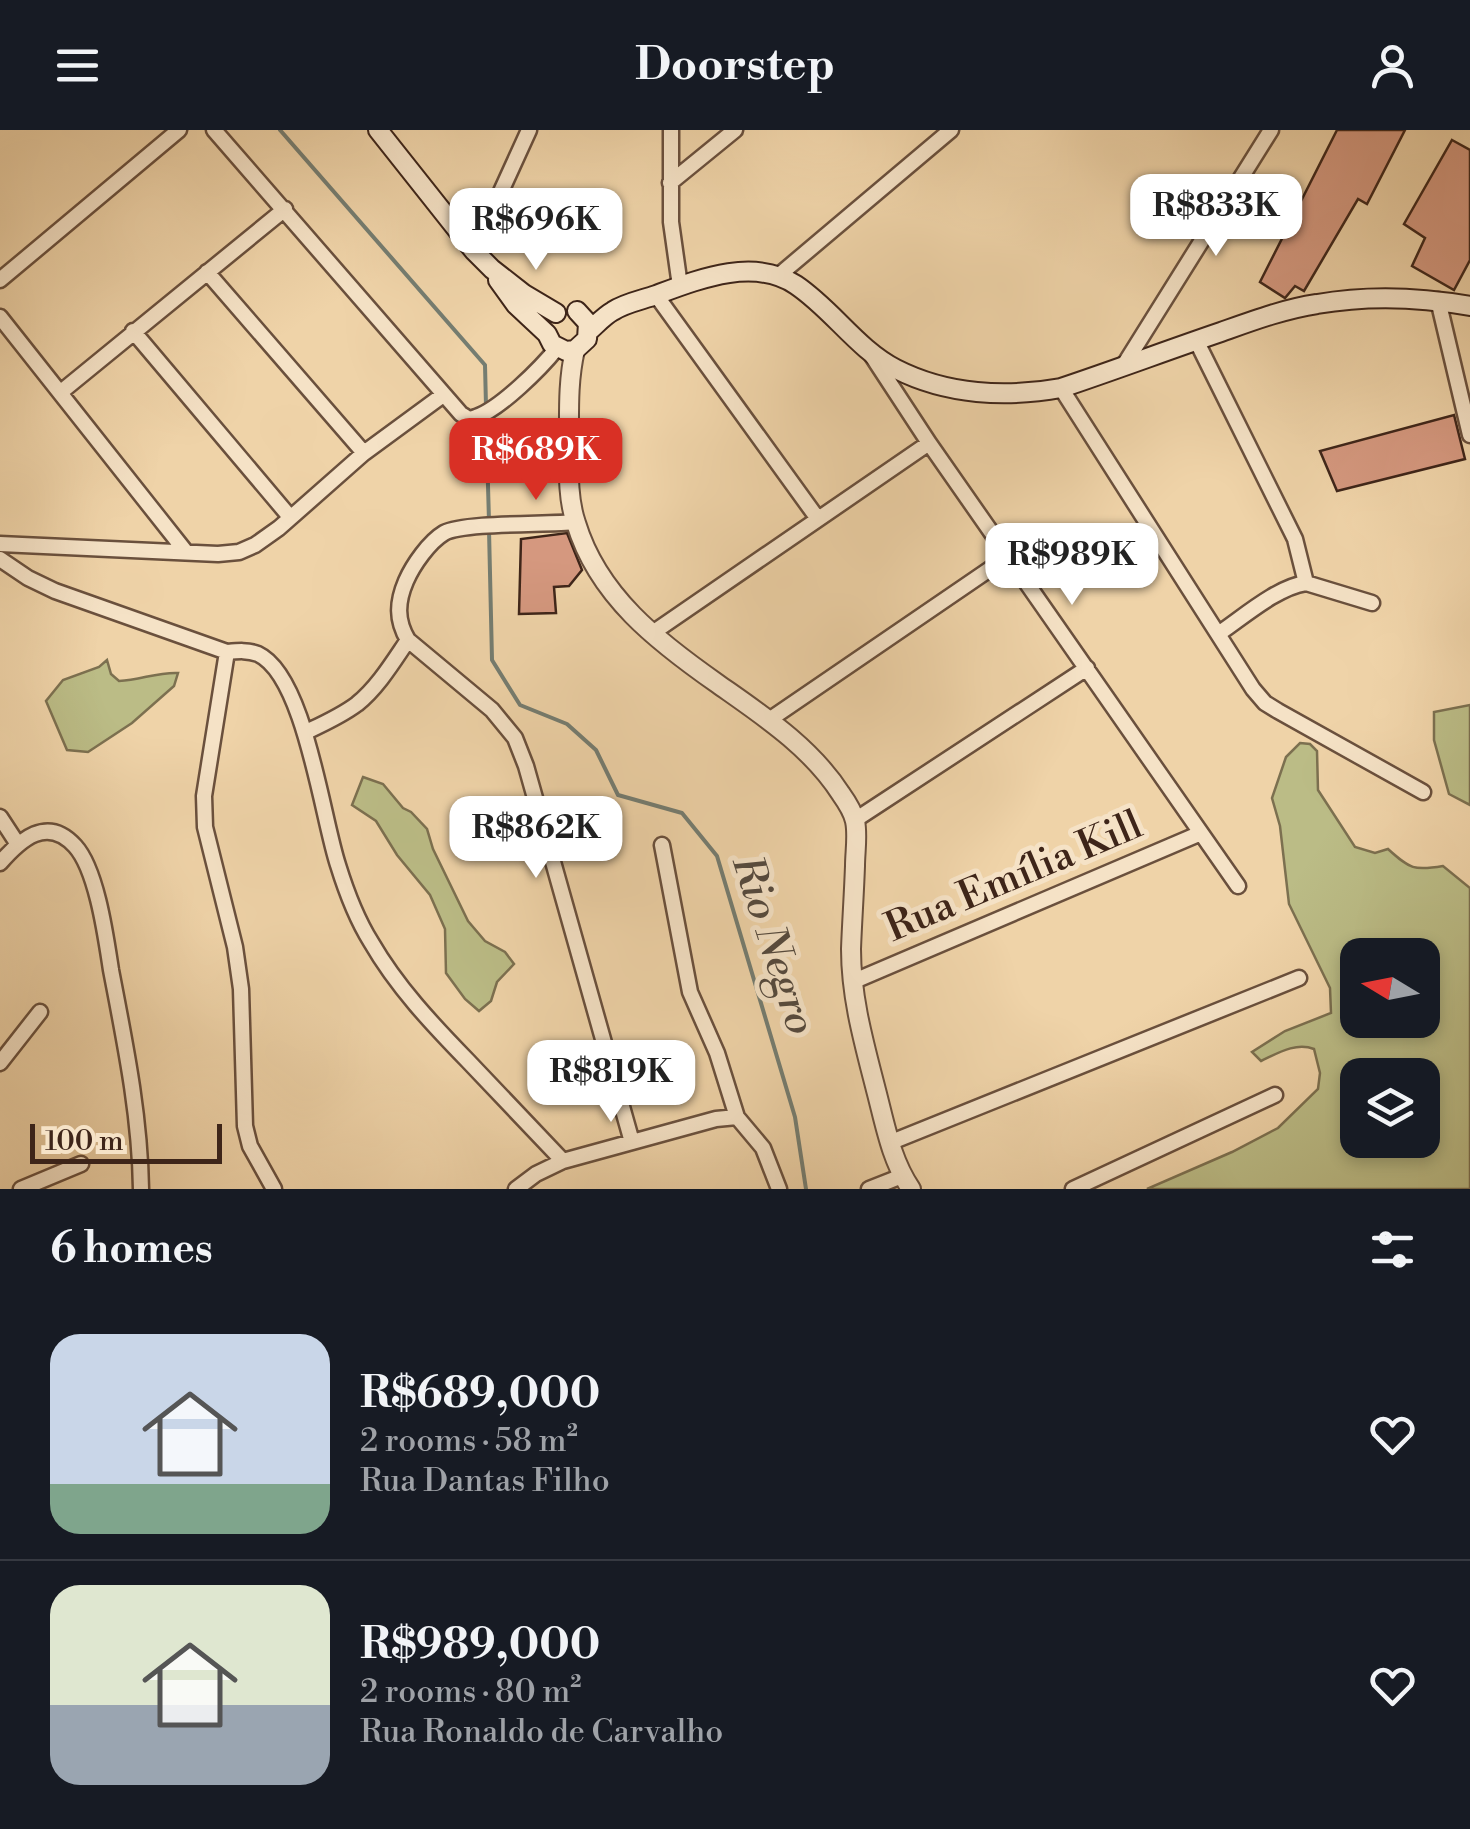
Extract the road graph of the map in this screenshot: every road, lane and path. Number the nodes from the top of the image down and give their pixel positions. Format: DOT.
graph roads {
  1 [pos="179,130"];
  2 [pos="214,130"];
  3 [pos="529,130"];
  4 [pos="671,130"];
  5 [pos="735,130"];
  6 [pos="950,130"];
  7 [pos="1271,130"];
  8 [pos="388,134"];
  9 [pos="670,183"];
  10 [pos="284,209"];
  11 [pos="474,251"];
  12 [pos="492,269"];
  13 [pos="207,272"];
  14 [pos="778,276"];
  15 [pos="0,280"];
  16 [pos="680,286"];
  17 [pos="656,295"];
  18 [pos="1438,300"];
  19 [pos="1470,306"];
  20 [pos="614,310"];
  21 [pos="577,311"];
  22 [pos="556,313"];
  23 [pos="0,317"];
  24 [pos="133,331"];
  25 [pos="589,331"];
  26 [pos="1196,340"];
  27 [pos="560,345"];
  28 [pos="870,353"];
  29 [pos="1124,366"];
  30 [pos="1061,388"];
  31 [pos="61,392"];
  32 [pos="443,396"];
  33 [pos="1470,435"];
  34 [pos="929,442"];
  35 [pos="364,453"];
  36 [pos="290,517"];
  37 [pos="818,519"];
  38 [pos="576,522"];
  39 [pos="0,544"];
  40 [pos="30,546"];
  41 [pos="186,552"];
  42 [pos="1009,556"];
  43 [pos="0,559"];
  44 [pos="28,578"];
  45 [pos="1306,583"];
  46 [pos="1372,603"];
  47 [pos="651,634"];
  48 [pos="1218,634"];
  49 [pos="408,640"];
  50 [pos="228,652"];
  51 [pos="1087,668"];
  52 [pos="770,720"];
  53 [pos="306,732"];
  54 [pos="1423,792"];
  55 [pos="0,817"];
  56 [pos="855,820"];
  57 [pos="1202,832"];
  58 [pos="17,843"];
  59 [pos="662,846"];
  60 [pos="0,863"];
  61 [pos="1238,886"];
  62 [pos="1300,978"];
  63 [pos="852,982"];
  64 [pos="40,1012"];
  65 [pos="0,1063"];
  66 [pos="1275,1095"];
  67 [pos="736,1117"];
  68 [pos="632,1142"];
  69 [pos="890,1143"];
  70 [pos="563,1160"];
  71 [pos="80,1164"];
  72 [pos="907,1182"];
  73 [pos="21,1189"];
  74 [pos="141,1189"];
  75 [pos="274,1189"];
  76 [pos="516,1189"];
  77 [pos="779,1189"];
  78 [pos="869,1189"];
  79 [pos="1073,1189"];
  1 -- 15 [label="street"];
  2 -- 10 [label="street"];
  3 -- 11 [label="street"];
  4 -- 9 [label="street"];
  5 -- 9 [label="street"];
  6 -- 14 [label="street"];
  7 -- 29 [label="street"];
  8 -- 11 [label="main road"];
  9 -- 16 [label="street"];
  10 -- 13 [label="street"];
  10 -- 32 [label="street"];
  11 -- 12 [label="main road"];
  12 -- 22 [label="main road"];
  12 -- 27 [label="main road"];
  13 -- 24 [label="street"];
  13 -- 35 [label="street"];
  14 -- 16 [label="main road"];
  14 -- 28 [label="main road"];
  16 -- 17 [label="main road"];
  17 -- 20 [label="main road"];
  17 -- 37 [label="street"];
  18 -- 19 [label="main road"];
  18 -- 26 [label="main road"];
  18 -- 33 [label="street"];
  20 -- 21 [label="main road"];
  20 -- 25 [label="main road"];
  21 -- 22 [label="main road"];
  21 -- 25 [label="main road"];
  22 -- 27 [label="main road"];
  23 -- 31 [label="street"];
  24 -- 31 [label="street"];
  24 -- 36 [label="street"];
  25 -- 27 [label="main road"];
  26 -- 29 [label="main road"];
  26 -- 45 [label="street"];
  27 -- 32 [label="street"];
  27 -- 38 [label="main road"];
  28 -- 30 [label="main road"];
  28 -- 34 [label="street"];
  29 -- 30 [label="main road"];
  30 -- 48 [label="street"];
  31 -- 41 [label="street"];
  32 -- 35 [label="street"];
  34 -- 37 [label="street"];
  34 -- 42 [label="street"];
  35 -- 36 [label="street"];
  36 -- 41 [label="street"];
  37 -- 47 [label="street"];
  38 -- 47 [label="main road"];
  38 -- 49 [label="street"];
  39 -- 40 [label="street"];
  40 -- 41 [label="street"];
  40 -- 44 [label="street"];
  42 -- 51 [label="street"];
  42 -- 52 [label="street"];
  43 -- 44 [label="street"];
  44 -- 50 [label="street"];
  45 -- 46 [label="street"];
  45 -- 48 [label="street"];
  47 -- 52 [label="main road"];
  48 -- 54 [label="street"];
  49 -- 53 [label="street"];
  49 -- 68 [label="street"];
  50 -- 53 [label="street"];
  50 -- 75 [label="street"];
  51 -- 56 [label="street"];
  51 -- 57 [label="street"];
  52 -- 56 [label="main road"];
  53 -- 70 [label="street"];
  55 -- 58 [label="street"];
  56 -- 63 [label="main road"];
  57 -- 61 [label="street"];
  57 -- 63 [label="street, Rua Emília Kill"];
  58 -- 60 [label="street"];
  58 -- 74 [label="street"];
  59 -- 67 [label="street"];
  62 -- 69 [label="street"];
  63 -- 69 [label="main road"];
  64 -- 65 [label="street"];
  66 -- 79 [label="street"];
  67 -- 68 [label="street"];
  67 -- 77 [label="street"];
  68 -- 70 [label="street"];
  69 -- 72 [label="main road"];
  70 -- 76 [label="street"];
  71 -- 73 [label="street"];
  72 -- 78 [label="street"];
}
